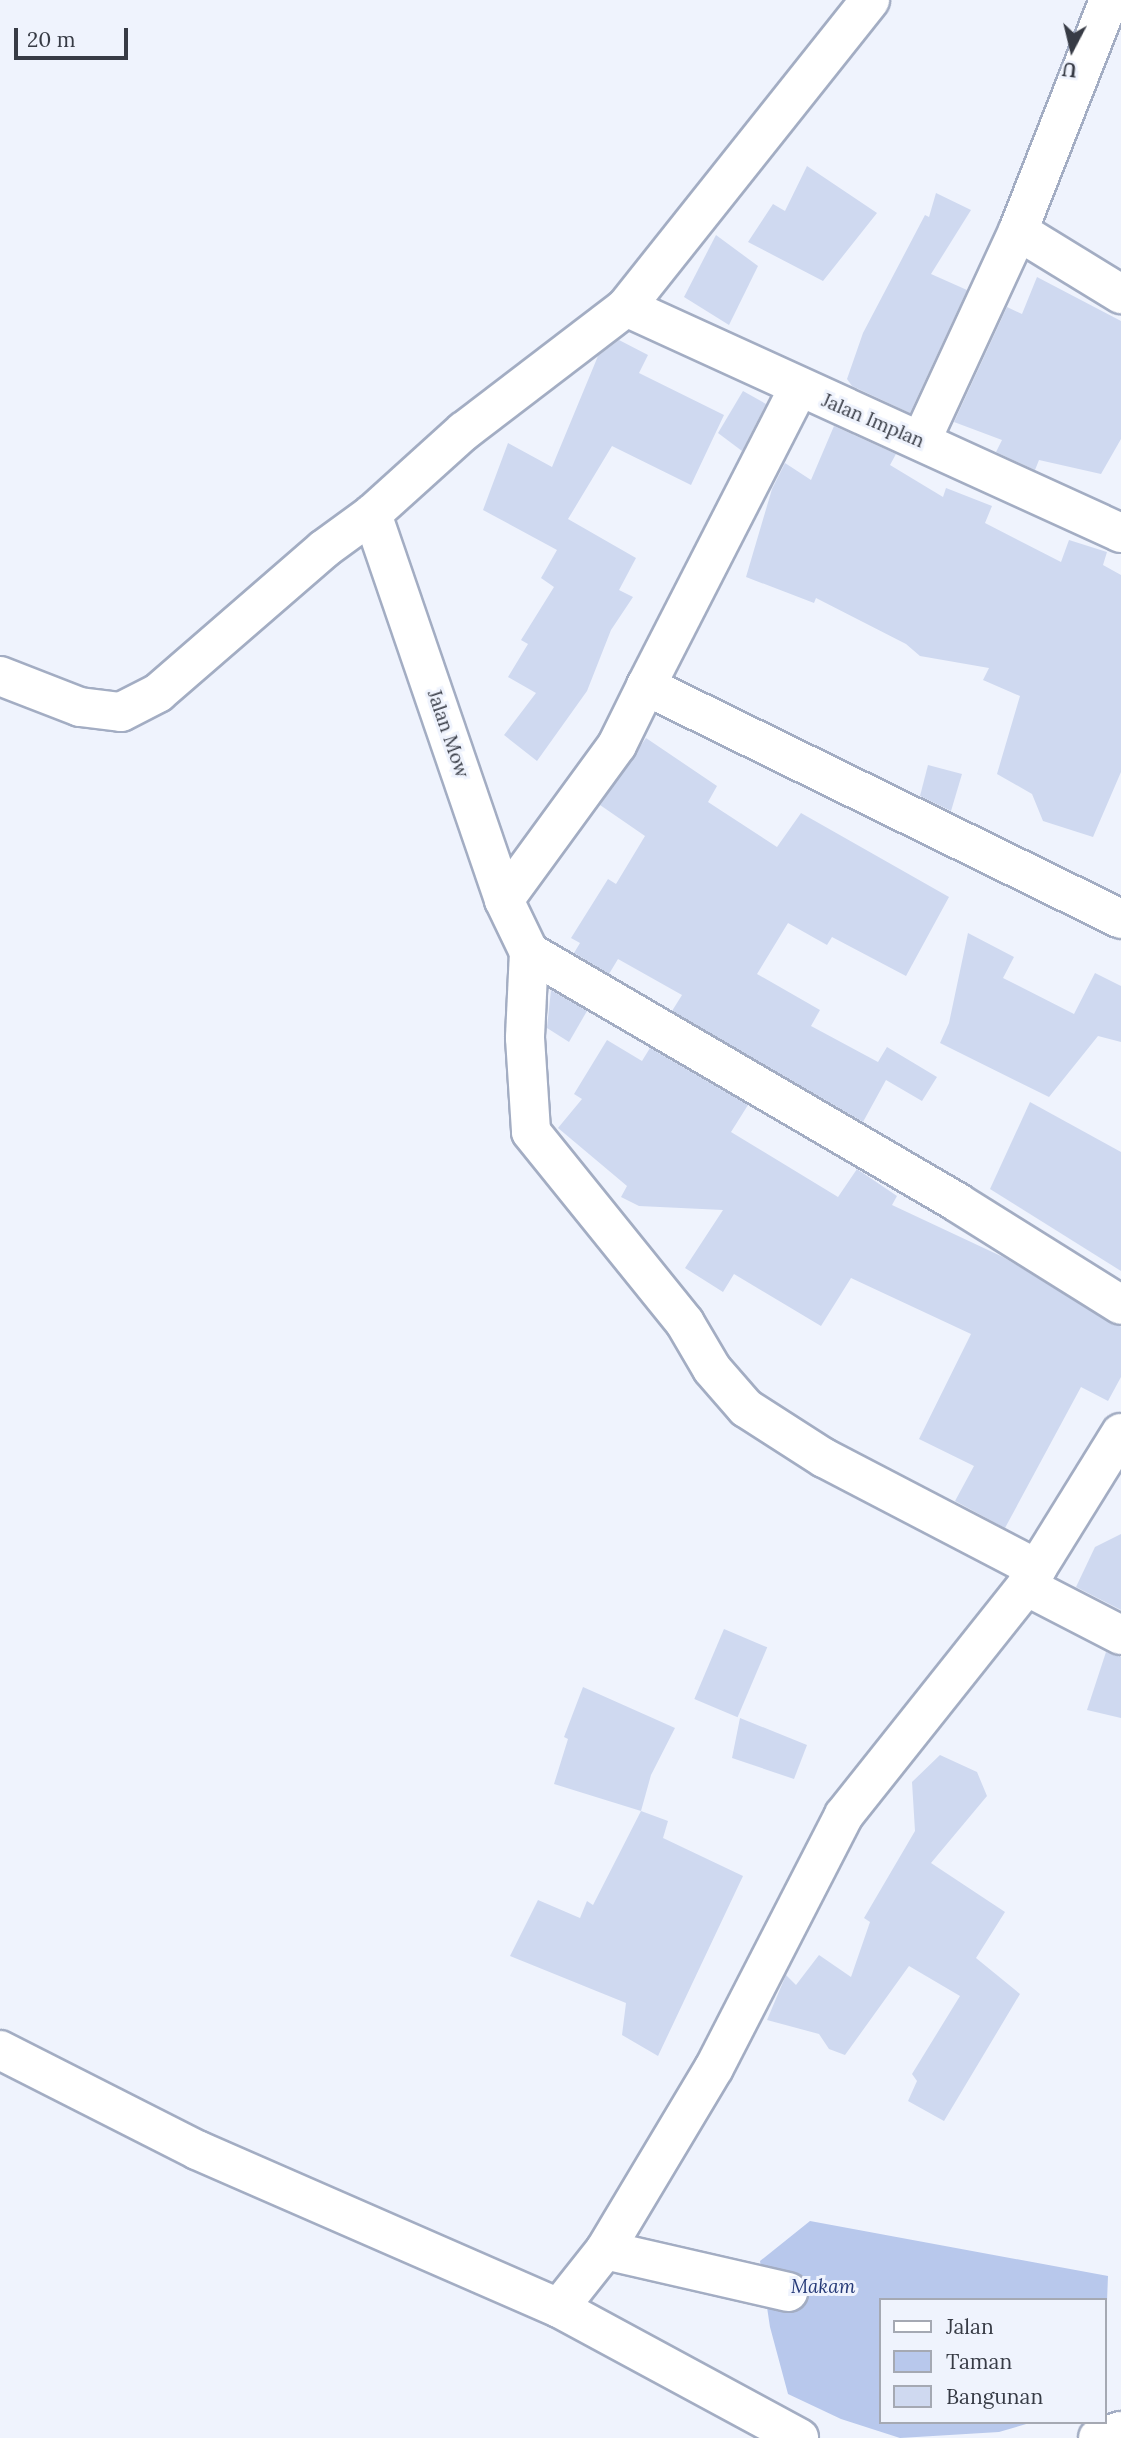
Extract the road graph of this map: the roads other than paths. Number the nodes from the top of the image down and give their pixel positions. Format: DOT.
graph roads {
  1 [pos="870,0"];
  2 [pos="1110,0"];
  3 [pos="1018,231"];
  4 [pos="1121,294"];
  5 [pos="626,307"];
  6 [pos="798,388"];
  7 [pos="921,441"];
  8 [pos="349,531"];
  9 [pos="1121,533"];
  10 [pos="0,676"];
  11 [pos="646,686"];
  12 [pos="504,900"];
  13 [pos="1121,919"];
  14 [pos="529,952"];
  15 [pos="1121,1305"];
  16 [pos="1116,1452"];
  17 [pos="1031,1577"];
  18 [pos="1121,1635"];
  19 [pos="0,2050"];
  20 [pos="605,2250"];
  21 [pos="788,2292"];
  22 [pos="559,2308"];
  23 [pos="1121,2431"];
  24 [pos="799,2438"];
  25 [pos="1098,2438"];
  1 -- 5 [label="street"];
  2 -- 3 [label="street"];
  3 -- 4 [label="street"];
  3 -- 7 [label="street"];
  5 -- 6 [label="street, Jalan Implan"];
  5 -- 8 [label="street"];
  6 -- 7 [label="street, Jalan Implan"];
  6 -- 11 [label="street"];
  7 -- 9 [label="street, Jalan Implan"];
  8 -- 10 [label="street"];
  8 -- 12 [label="street, Jalan Mow"];
  11 -- 12 [label="street"];
  11 -- 13 [label="street"];
  12 -- 14 [label="street, Jalan Mow"];
  14 -- 15 [label="street"];
  14 -- 17 [label="street"];
  16 -- 17 [label="street"];
  17 -- 18 [label="street"];
  17 -- 20 [label="street"];
  19 -- 22 [label="street"];
  20 -- 21 [label="street"];
  20 -- 22 [label="street"];
  22 -- 24 [label="street"];
  23 -- 25 [label="street"];
}
